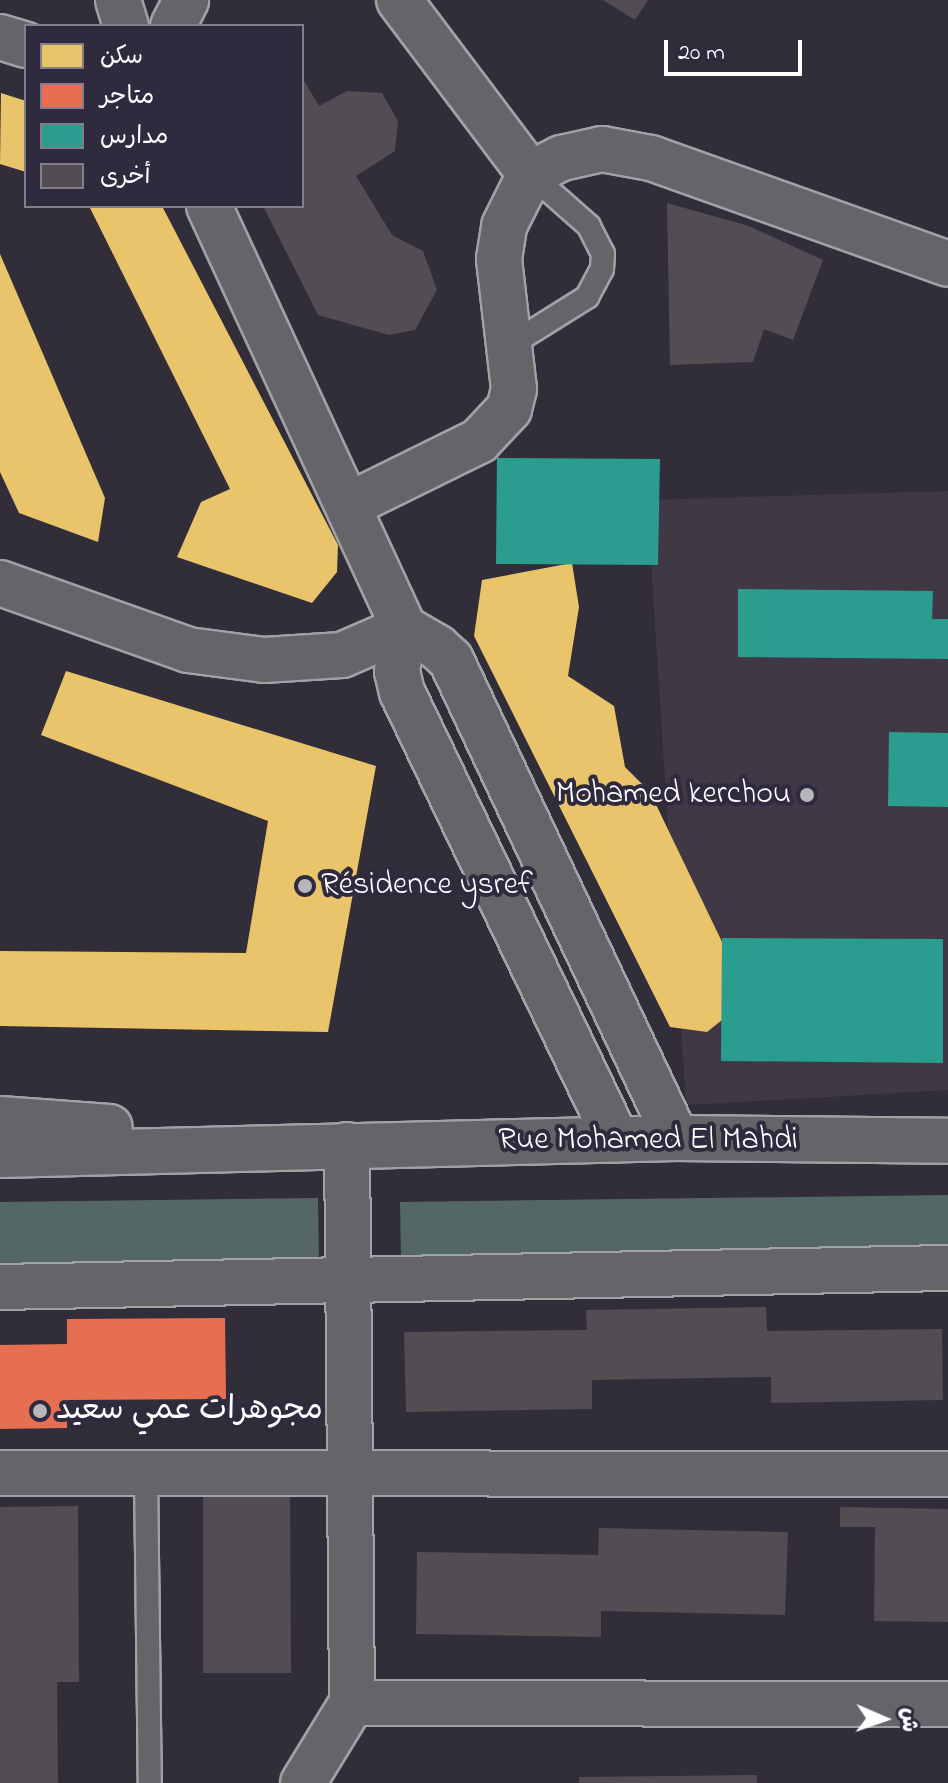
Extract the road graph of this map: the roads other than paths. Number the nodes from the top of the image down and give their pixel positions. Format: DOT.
graph roads {
  1 [pos="118,0"];
  2 [pos="186,0"];
  3 [pos="399,0"];
  4 [pos="125,24"];
  5 [pos="174,24"];
  6 [pos="0,37"];
  7 [pos="24,44"];
  8 [pos="530,174"];
  9 [pos="210,208"];
  10 [pos="948,264"];
  11 [pos="512,344"];
  12 [pos="351,504"];
  13 [pos="0,583"];
  14 [pos="404,628"];
  15 [pos="0,1119"];
  16 [pos="676,1138"];
  17 [pos="616,1139"];
  18 [pos="948,1141"];
  19 [pos="347,1145"];
  20 [pos="0,1155"];
  21 [pos="948,1268"];
  22 [pos="348,1282"];
  23 [pos="0,1287"];
  24 [pos="0,1473"];
  25 [pos="146,1473"];
  26 [pos="352,1473"];
  27 [pos="948,1474"];
  28 [pos="352,1703"];
  29 [pos="948,1704"];
  30 [pos="150,1783"];
  31 [pos="303,1783"];
  1 -- 4 [label="street"];
  2 -- 5 [label="street"];
  3 -- 8 [label="street"];
  6 -- 7 [label="street"];
  8 -- 10 [label="street"];
  8 -- 11 [label="street"];
  8 -- 11 [label="lane"];
  9 -- 12 [label="street"];
  11 -- 12 [label="street"];
  12 -- 14 [label="street"];
  13 -- 14 [label="street"];
  14 -- 16 [label="street"];
  14 -- 17 [label="street"];
  15 -- 19 [label="street"];
  16 -- 17 [label="street, Rue Mohamed El Mahdi"];
  16 -- 18 [label="street, Rue Mohamed El Mahdi"];
  17 -- 19 [label="street, Rue Mohamed El Mahdi"];
  19 -- 20 [label="street"];
  19 -- 22 [label="street"];
  21 -- 22 [label="street"];
  22 -- 23 [label="street"];
  22 -- 26 [label="street"];
  24 -- 25 [label="street"];
  25 -- 26 [label="street"];
  25 -- 30 [label="lane"];
  26 -- 27 [label="street"];
  26 -- 28 [label="street"];
  28 -- 29 [label="street"];
  28 -- 31 [label="street"];
}
